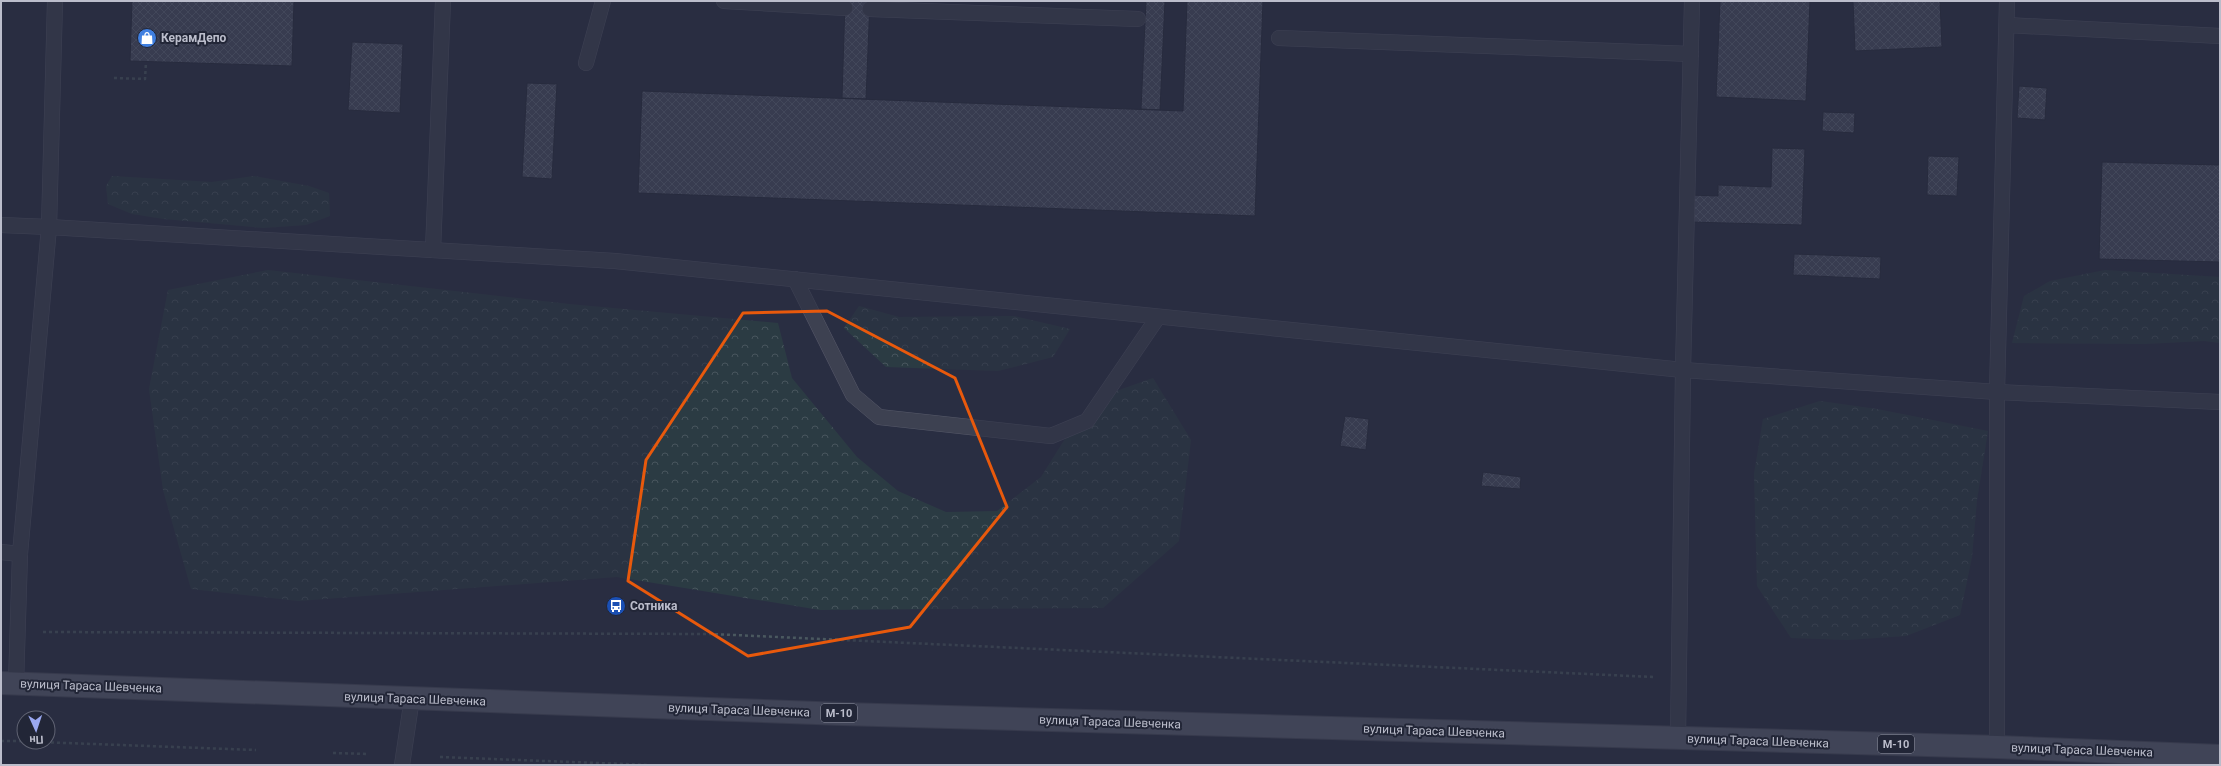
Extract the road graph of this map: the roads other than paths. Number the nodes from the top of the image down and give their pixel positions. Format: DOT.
graph roads {
  1 [pos="56,1"];
  2 [pos="443,1"];
  3 [pos="603,1"];
  4 [pos="724,1"];
  5 [pos="1692,1"];
  6 [pos="2008,1"];
  7 [pos="845,8"];
  8 [pos="870,9"];
  9 [pos="1138,19"];
  10 [pos="2006,25"];
  11 [pos="2220,36"];
  12 [pos="1279,38"];
  13 [pos="1691,54"];
  14 [pos="586,63"];
  15 [pos="1,225"];
  16 [pos="49,226"];
  17 [pos="433,250"];
  18 [pos="794,279"];
  19 [pos="1158,317"];
  20 [pos="1683,370"];
  21 [pos="1997,392"];
  22 [pos="2220,402"];
  23 [pos="1,552"];
  24 [pos="20,554"];
  25 [pos="8,683"];
  26 [pos="412,698"];
  27 [pos="1678,738"];
  28 [pos="1997,747"];
  29 [pos="2220,756"];
  30 [pos="402,765"];
  1 -- 16 [label="lane"];
  2 -- 17 [label="lane"];
  3 -- 14 [label="lane"];
  4 -- 7 [label="lane"];
  5 -- 13 [label="lane"];
  6 -- 10 [label="lane"];
  8 -- 9 [label="lane"];
  10 -- 11 [label="lane"];
  10 -- 21 [label="lane"];
  12 -- 13 [label="lane"];
  13 -- 20 [label="lane"];
  15 -- 16 [label="lane"];
  16 -- 17 [label="lane"];
  16 -- 24 [label="lane"];
  17 -- 18 [label="lane"];
  18 -- 19 [label="lane"];
  18 -- 19 [label="lane"];
  19 -- 20 [label="lane"];
  20 -- 21 [label="lane"];
  20 -- 27 [label="lane"];
  21 -- 22 [label="lane"];
  21 -- 28 [label="lane"];
  23 -- 24 [label="lane"];
  24 -- 25 [label="lane"];
  25 -- 26 [label="main road, вулиця Тараса Шевченка / М-10"];
  26 -- 27 [label="main road, вулиця Тараса Шевченка / М-10"];
  26 -- 30 [label="lane"];
  27 -- 28 [label="main road, вулиця Тараса Шевченка / М-10"];
  28 -- 29 [label="main road, вулиця Тараса Шевченка / М-10"];
}
